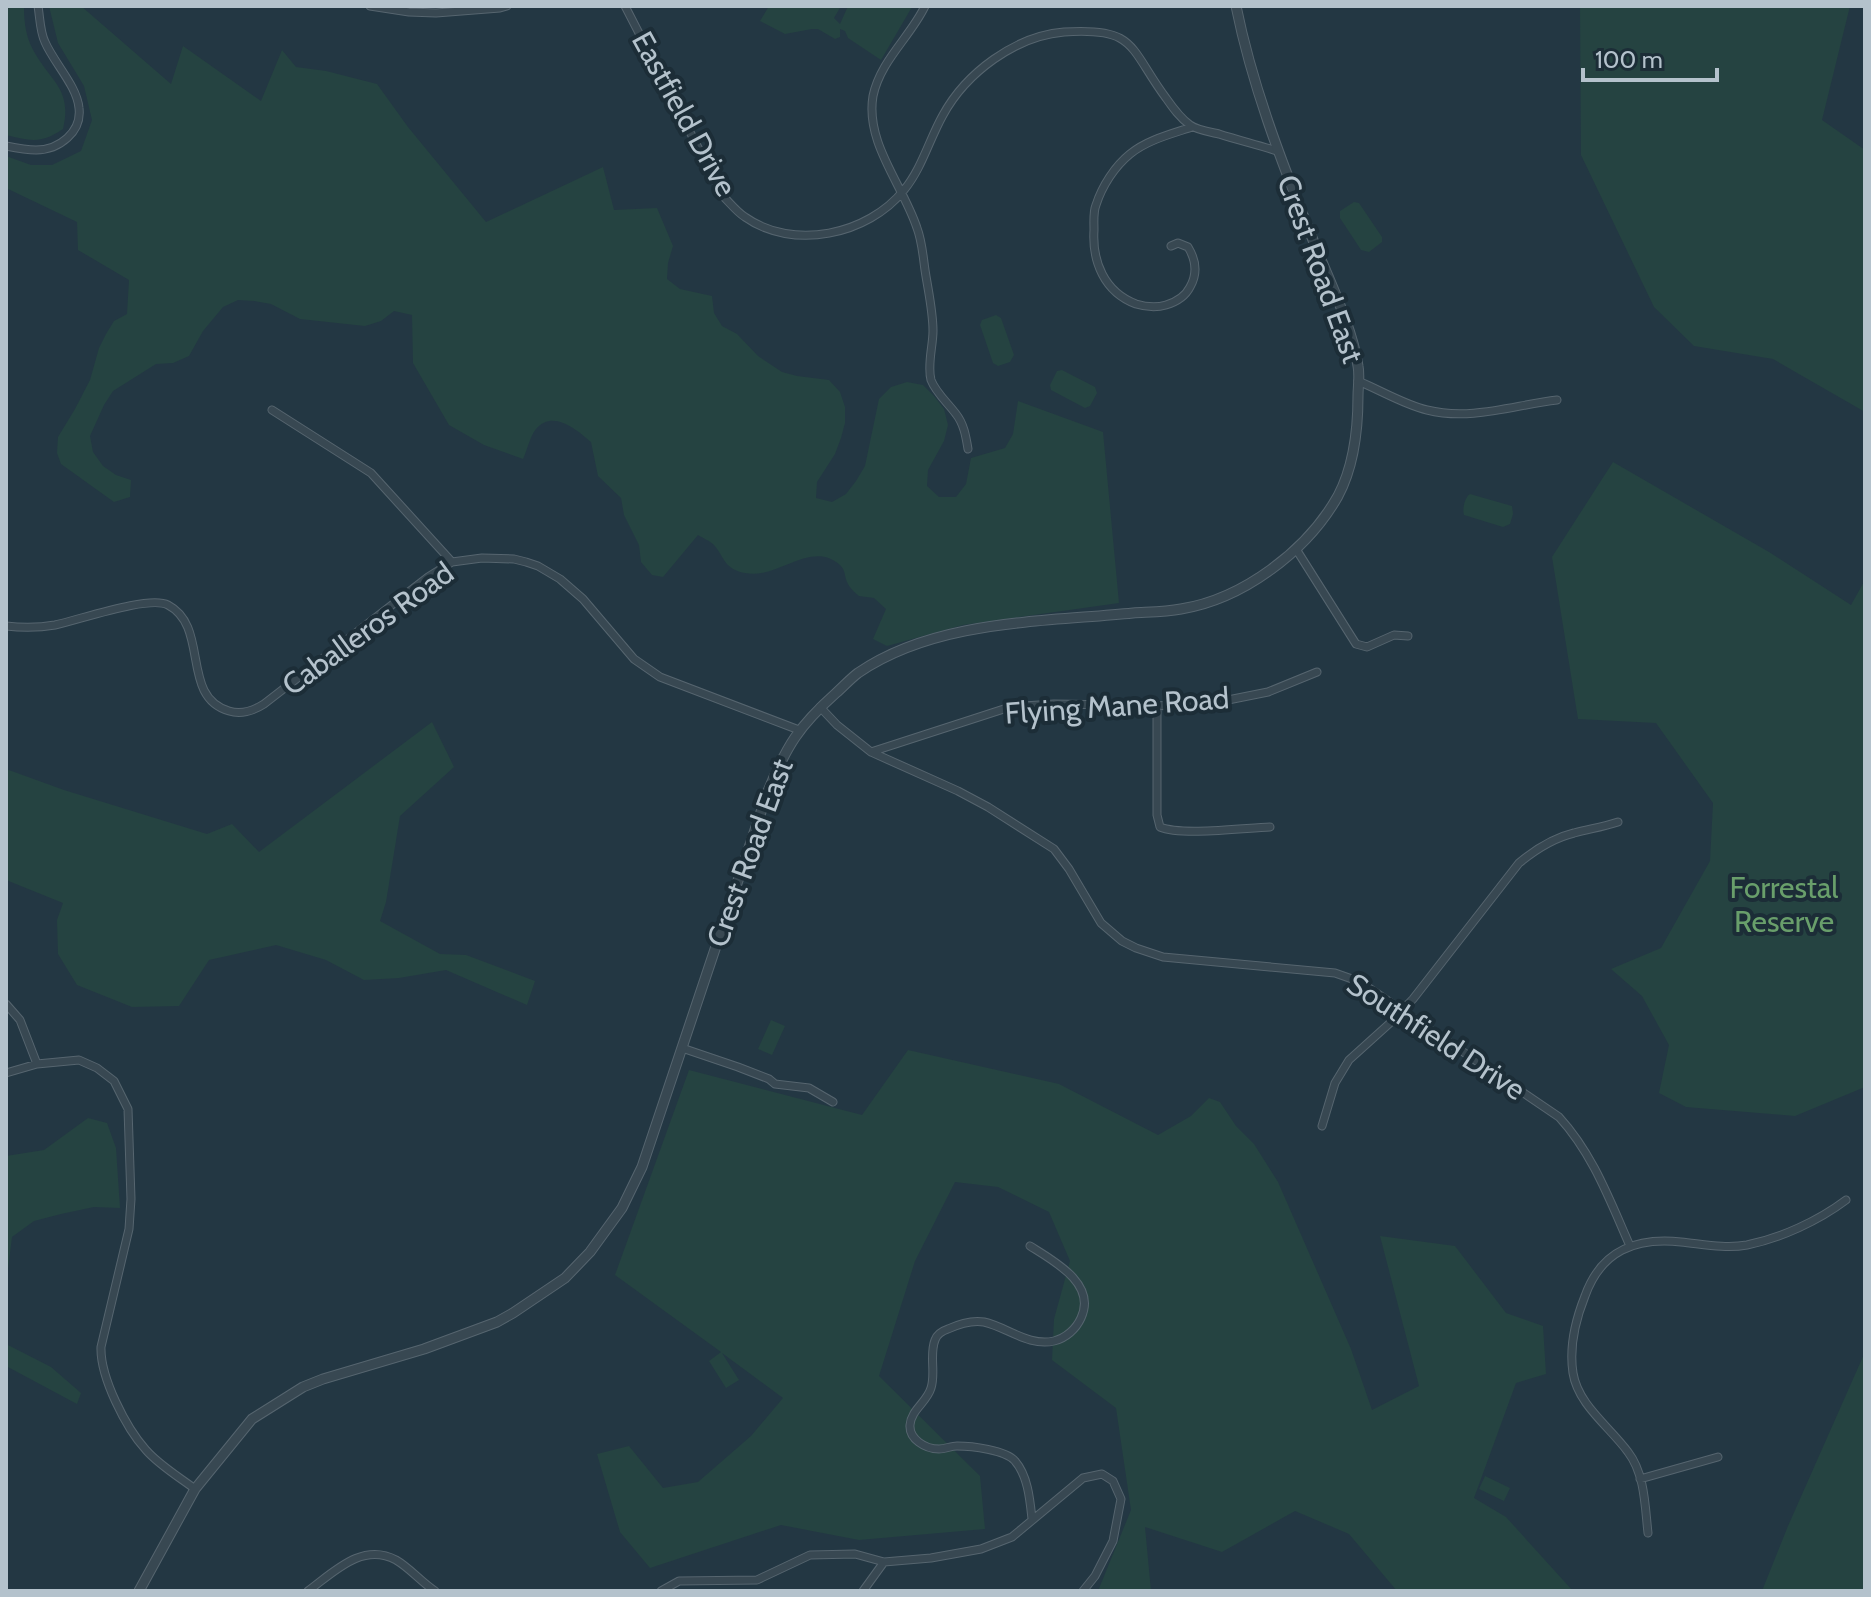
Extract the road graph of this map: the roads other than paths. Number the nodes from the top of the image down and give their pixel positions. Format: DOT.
graph roads {
  1 [pos="38,6"];
  2 [pos="370,6"];
  3 [pos="507,6"];
  4 [pos="625,6"];
  5 [pos="925,6"];
  6 [pos="1236,6"];
  7 [pos="389,7"];
  8 [pos="1192,127"];
  9 [pos="6,146"];
  10 [pos="1277,151"];
  11 [pos="902,193"];
  12 [pos="1171,246"];
  13 [pos="1358,381"];
  14 [pos="1557,400"];
  15 [pos="272,410"];
  16 [pos="968,449"];
  17 [pos="1296,549"];
  18 [pos="452,562"];
  19 [pos="6,626"];
  20 [pos="1408,636"];
  21 [pos="1317,672"];
  22 [pos="1157,706"];
  23 [pos="820,707"];
  24 [pos="799,730"];
  25 [pos="871,752"];
  26 [pos="1618,822"];
  27 [pos="1270,827"];
  28 [pos="6,1004"];
  29 [pos="1403,1010"];
  30 [pos="682,1048"];
  31 [pos="37,1064"];
  32 [pos="6,1073"];
  33 [pos="833,1102"];
  34 [pos="1322,1126"];
  35 [pos="1846,1200"];
  36 [pos="1030,1246"];
  37 [pos="1630,1246"];
  38 [pos="1718,1457"];
  39 [pos="1640,1479"];
  40 [pos="195,1489"];
  41 [pos="1032,1519"];
  42 [pos="1648,1533"];
  43 [pos="884,1562"];
  44 [pos="139,1591"];
  45 [pos="308,1591"];
  46 [pos="435,1591"];
  47 [pos="661,1591"];
  48 [pos="863,1591"];
  49 [pos="1083,1591"];
  1 -- 9 [label="street"];
  2 -- 7 [label="street"];
  3 -- 7 [label="street"];
  4 -- 11 [label="street, Eastfield Drive"];
  5 -- 11 [label="street"];
  6 -- 10 [label="street, Crest Road East"];
  8 -- 10 [label="street"];
  8 -- 11 [label="street, Eastfield Drive"];
  8 -- 12 [label="street"];
  10 -- 13 [label="street, Crest Road East"];
  11 -- 16 [label="street"];
  13 -- 14 [label="street"];
  13 -- 17 [label="street, Crest Road East"];
  15 -- 18 [label="street"];
  17 -- 20 [label="street"];
  17 -- 23 [label="street, Crest Road East"];
  18 -- 19 [label="street, Caballeros Road"];
  18 -- 24 [label="street, Caballeros Road"];
  21 -- 22 [label="street, Flying Mane Road"];
  22 -- 25 [label="street, Flying Mane Road"];
  22 -- 27 [label="street"];
  23 -- 24 [label="street, Crest Road East"];
  23 -- 25 [label="street, Southfield Drive"];
  24 -- 30 [label="street, Crest Road East"];
  25 -- 29 [label="street, Southfield Drive"];
  26 -- 29 [label="street"];
  28 -- 31 [label="street"];
  29 -- 34 [label="street"];
  29 -- 37 [label="street, Southfield Drive"];
  30 -- 33 [label="street"];
  30 -- 40 [label="street, Crest Road East"];
  31 -- 32 [label="street"];
  31 -- 40 [label="street"];
  35 -- 37 [label="street"];
  36 -- 41 [label="street"];
  37 -- 39 [label="street"];
  38 -- 39 [label="street"];
  39 -- 42 [label="street"];
  40 -- 44 [label="street, Crest Road East"];
  41 -- 43 [label="street"];
  41 -- 49 [label="street"];
  43 -- 47 [label="street"];
  43 -- 48 [label="street"];
  45 -- 46 [label="street"];
}
